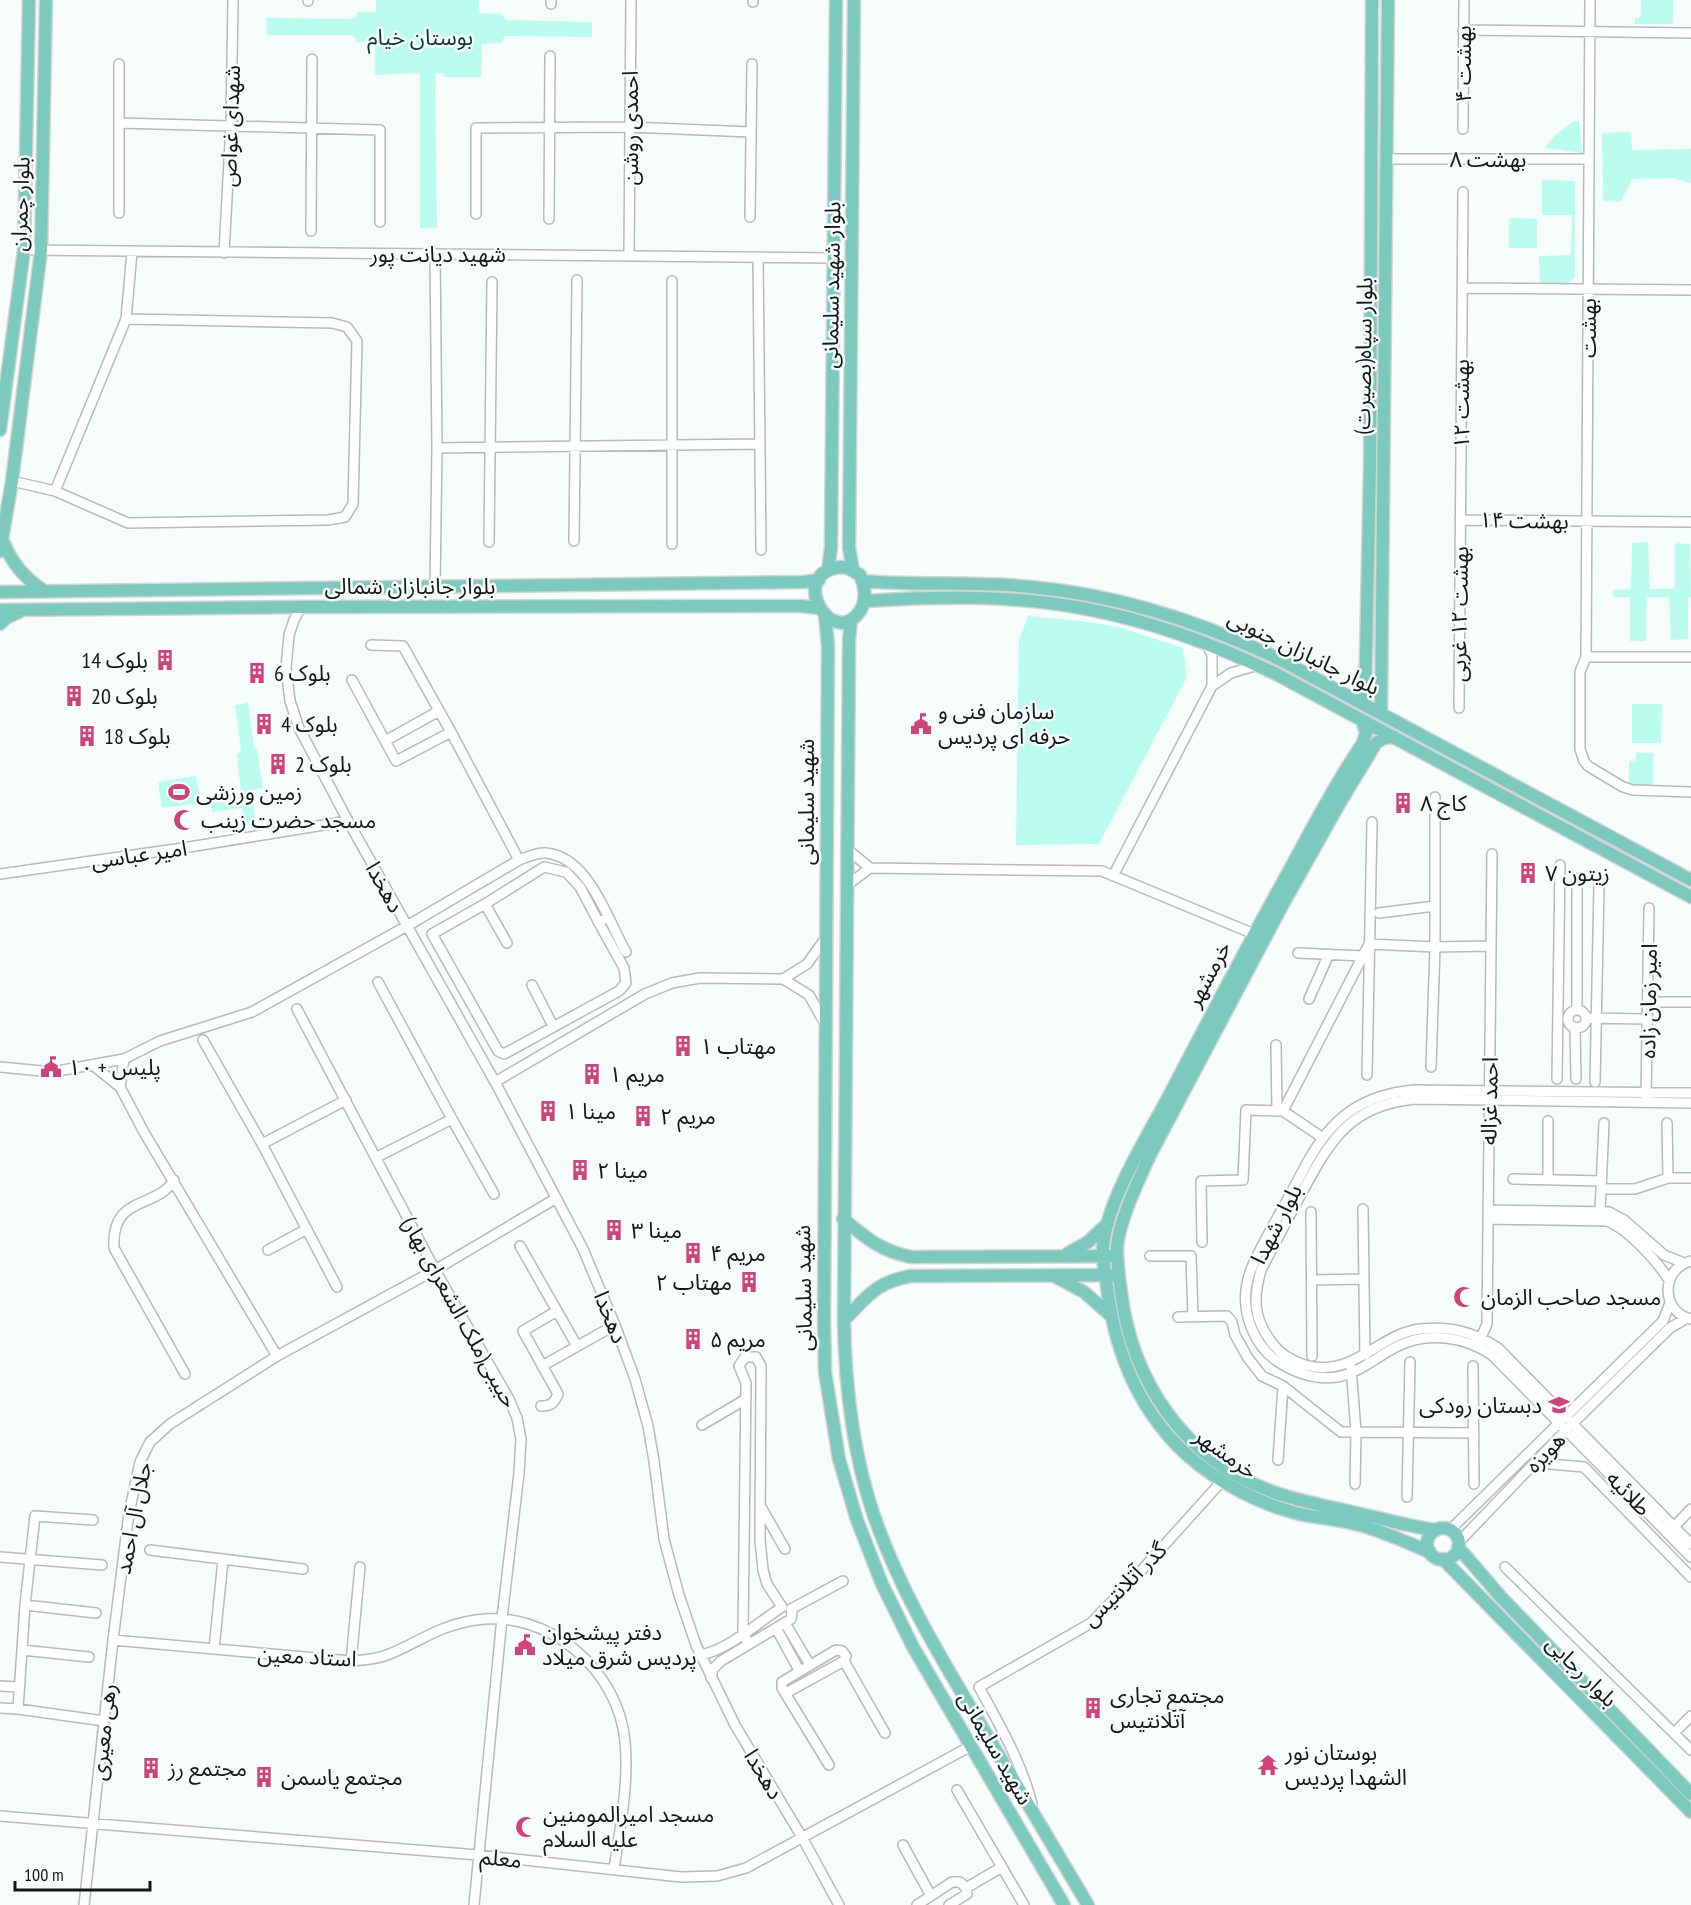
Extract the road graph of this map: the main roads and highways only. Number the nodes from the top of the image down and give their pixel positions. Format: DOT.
graph roads {
  1 [pos="29,0"];
  2 [pos="46,0"];
  3 [pos="836,0"];
  4 [pos="854,0"];
  5 [pos="1372,0"];
  6 [pos="1388,0"];
  7 [pos="835,155"];
  8 [pos="853,155"];
  9 [pos="1371,158"];
  10 [pos="1387,159"];
  11 [pos="0,430"];
  12 [pos="1,545"];
  13 [pos="828,570"];
  14 [pos="853,570"];
  15 [pos="819,580"];
  16 [pos="862,581"];
  17 [pos="44,591"];
  18 [pos="0,592"];
  19 [pos="864,601"];
  20 [pos="25,609"];
  21 [pos="0,610"];
  22 [pos="822,611"];
  23 [pos="851,620"];
  24 [pos="0,624"];
  25 [pos="1365,705"];
  26 [pos="1381,713"];
  27 [pos="1362,720"];
  28 [pos="1394,737"];
  29 [pos="1371,740"];
  30 [pos="1691,880"];
  31 [pos="1691,897"];
  32 [pos="843,1219"];
  33 [pos="1108,1222"];
  34 [pos="1065,1256"];
  35 [pos="1103,1256"];
  36 [pos="1118,1256"];
  37 [pos="1053,1275"];
  38 [pos="1105,1275"];
  39 [pos="1119,1275"];
  40 [pos="1110,1315"];
  41 [pos="844,1320"];
  42 [pos="1436,1530"];
  43 [pos="1459,1544"];
  44 [pos="1430,1552"];
  45 [pos="1443,1559"];
  46 [pos="987,1736"];
  47 [pos="971,1746"];
  48 [pos="1691,1794"];
  49 [pos="1691,1812"];
  50 [pos="1064,1905"];
  51 [pos="1088,1905"];
  1 -- 11 [label="main road"];
  2 -- 12 [label="main road, بلوار چمران"];
  3 -- 7 [label="main road, بلوار شهید سلیمانی"];
  4 -- 8 [label="main road, بلوار شهید سلیمانی"];
  5 -- 9 [label="main road, بلوار سپاه(بصیرت)"];
  6 -- 10 [label="main road, بلوار سپاه(بصیرت)"];
  7 -- 8 [label="main road"];
  7 -- 13 [label="main road, بلوار شهید سلیمانی"];
  8 -- 14 [label="main road, بلوار شهید سلیمانی"];
  9 -- 10 [label="main road"];
  9 -- 25 [label="main road, بلوار سپاه(بصیرت)"];
  10 -- 26 [label="main road, بلوار سپاه(بصیرت)"];
  12 -- 17 [label="main road"];
  13 -- 14 [label="main road"];
  13 -- 15 [label="main road"];
  14 -- 16 [label="main road"];
  15 -- 17 [label="main road, بلوار جانبازان شمالی"];
  15 -- 22 [label="main road"];
  16 -- 19 [label="main road"];
  16 -- 25 [label="main road, بلوار جانبازان جنوبی"];
  17 -- 18 [label="main road, بلوار جانبازان شمالی"];
  19 -- 23 [label="main road"];
  19 -- 27 [label="main road, بلوار جانبازان جنوبی"];
  20 -- 21 [label="main road, بلوار جانبازان شمالی"];
  20 -- 22 [label="main road, بلوار جانبازان شمالی"];
  20 -- 24 [label="main road"];
  22 -- 23 [label="main road"];
  22 -- 47 [label="main road, شهید سلیمانی"];
  23 -- 32 [label="main road, شهید سلیمانی"];
  25 -- 26 [label="main road, بلوار جانبازان جنوبی"];
  26 -- 30 [label="main road, بلوار جانبازان جنوبی"];
  27 -- 28 [label="main road, بلوار جانبازان جنوبی"];
  27 -- 29 [label="main road"];
  28 -- 29 [label="main road"];
  28 -- 31 [label="main road, بلوار جانبازان جنوبی"];
  29 -- 33 [label="main road, خرمشهر"];
  29 -- 36 [label="main road, خرمشهر"];
  32 -- 34 [label="main road"];
  32 -- 41 [label="main road, شهید سلیمانی"];
  33 -- 34 [label="main road"];
  33 -- 35 [label="main road, خرمشهر"];
  34 -- 35 [label="main road"];
  35 -- 36 [label="main road"];
  35 -- 38 [label="main road, خرمشهر"];
  36 -- 39 [label="main road, خرمشهر"];
  37 -- 38 [label="main road"];
  37 -- 40 [label="main road"];
  37 -- 41 [label="main road"];
  38 -- 39 [label="main road"];
  38 -- 40 [label="main road, خرمشهر"];
  39 -- 42 [label="main road, خرمشهر"];
  40 -- 44 [label="main road, خرمشهر"];
  41 -- 46 [label="main road, شهید سلیمانی"];
  42 -- 43 [label="main road"];
  42 -- 44 [label="main road"];
  43 -- 45 [label="main road"];
  43 -- 48 [label="main road, بلوار رجایی"];
  44 -- 45 [label="main road"];
  45 -- 49 [label="main road, بلوار رجایی"];
  46 -- 47 [label="main road"];
  46 -- 51 [label="main road, شهید سلیمانی"];
  47 -- 50 [label="main road, شهید سلیمانی"];
}
